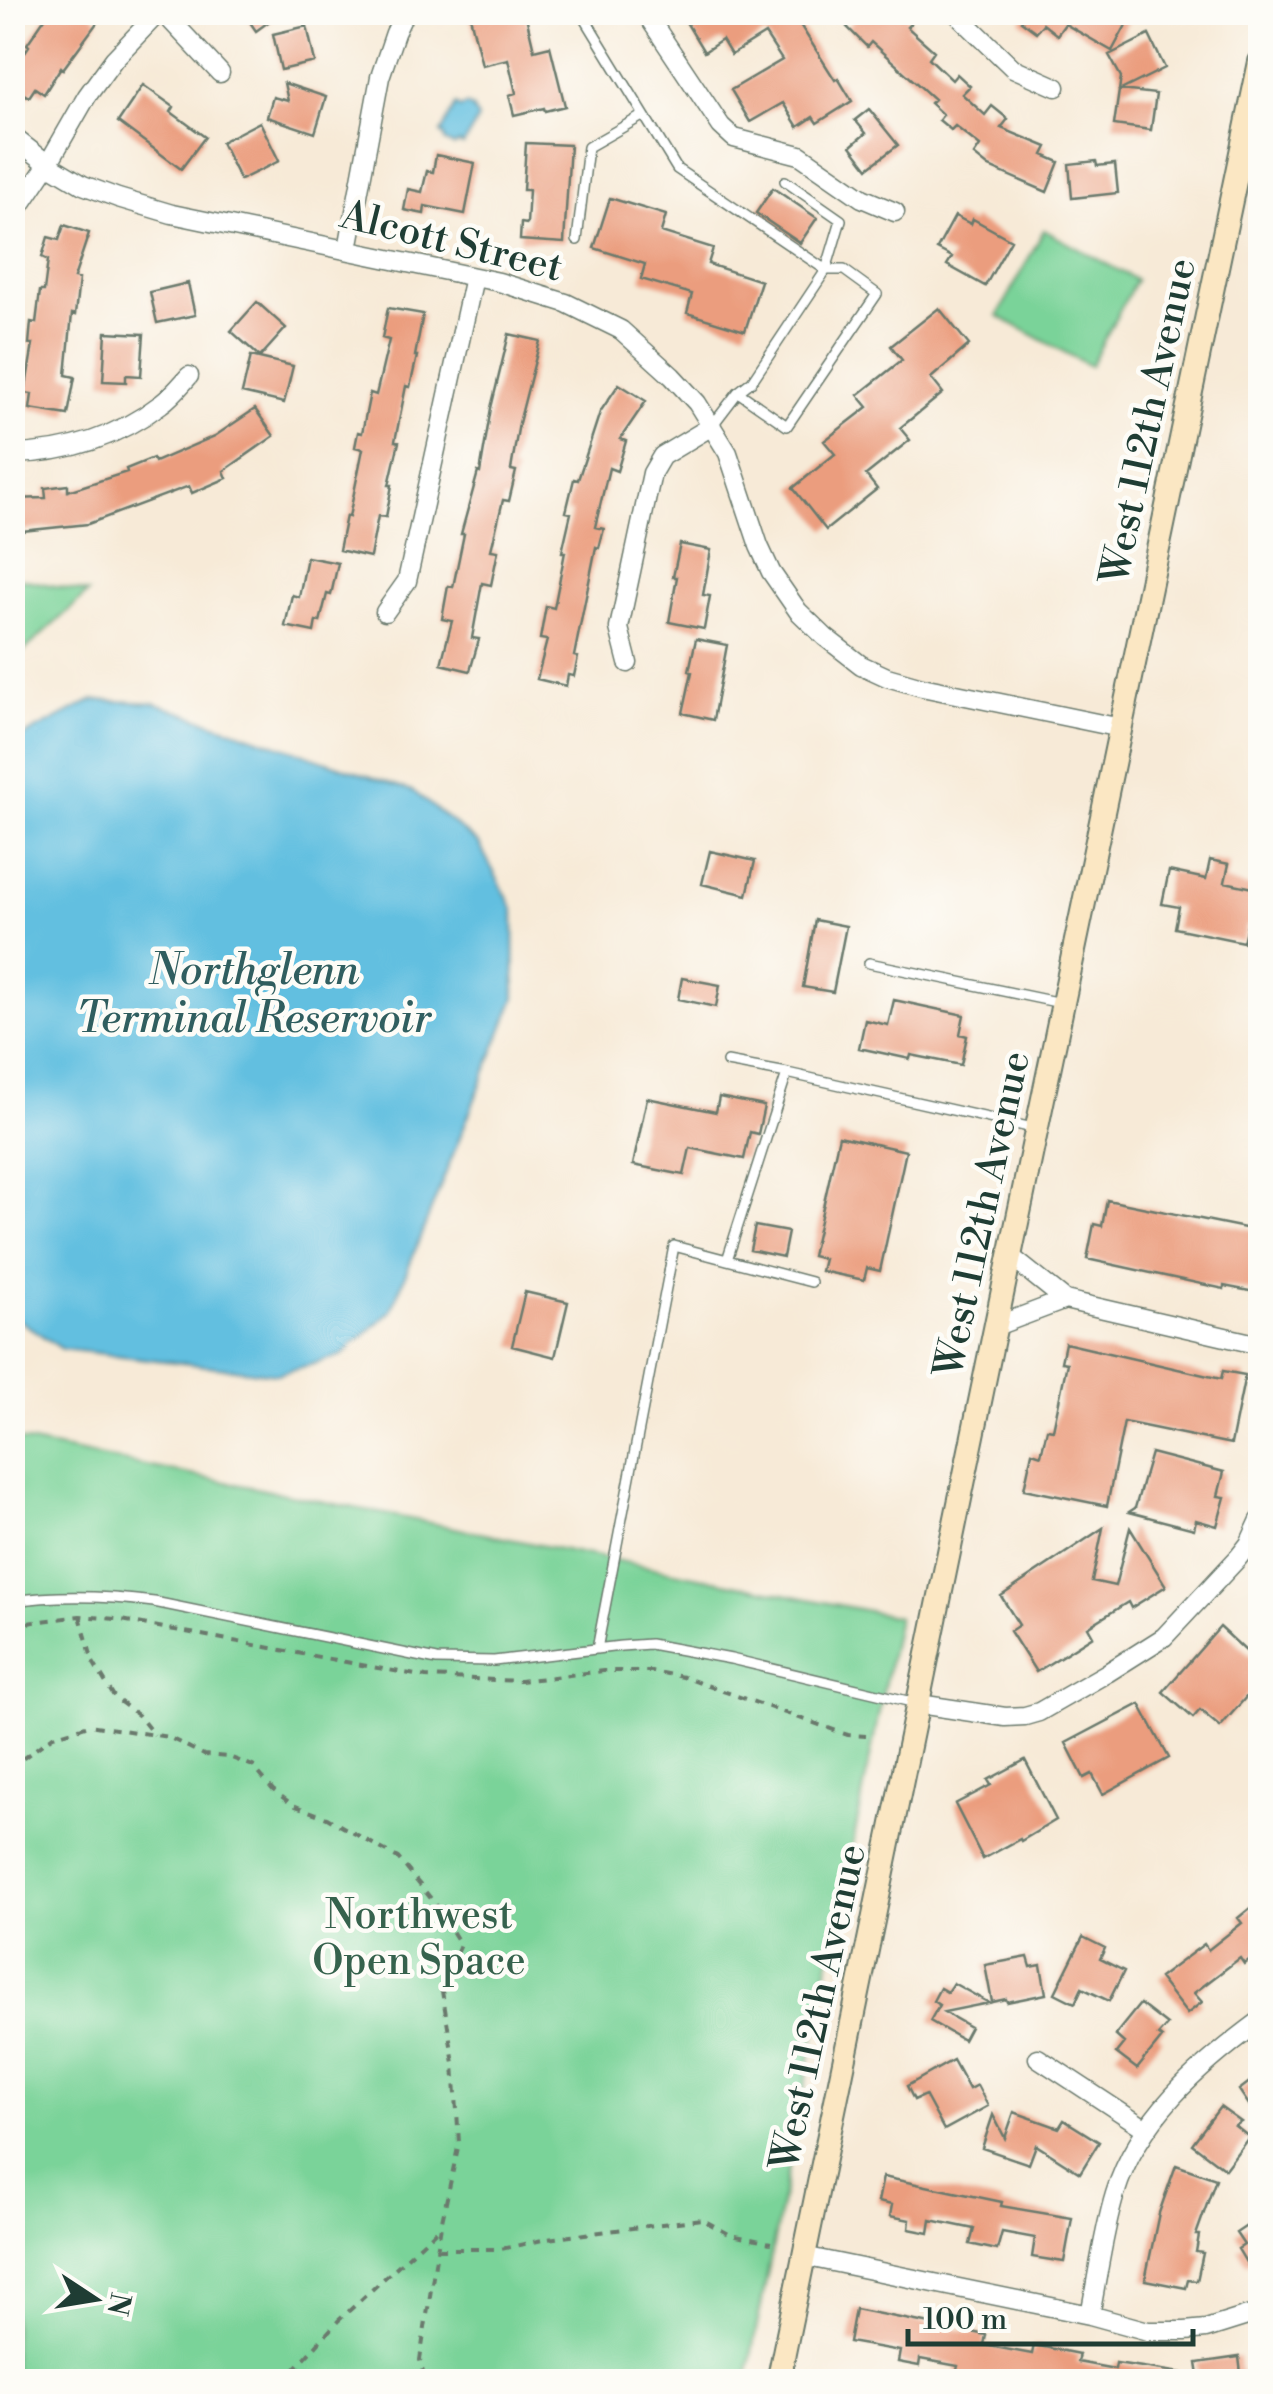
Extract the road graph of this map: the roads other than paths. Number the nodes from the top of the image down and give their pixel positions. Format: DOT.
graph roads {
  1 [pos="161,12"];
  2 [pos="405,12"];
  3 [pos="581,12"];
  4 [pos="646,12"];
  5 [pos="955,12"];
  6 [pos="1260,62"];
  7 [pos="220,73"];
  8 [pos="1056,87"];
  9 [pos="644,115"];
  10 [pos="12,136"];
  11 [pos="48,164"];
  12 [pos="785,181"];
  13 [pos="895,212"];
  14 [pos="12,218"];
  15 [pos="577,240"];
  16 [pos="348,249"];
  17 [pos="826,270"];
  18 [pos="474,278"];
  19 [pos="189,376"];
  20 [pos="738,392"];
  21 [pos="712,426"];
  22 [pos="12,454"];
  23 [pos="386,612"];
  24 [pos="628,663"];
  25 [pos="1121,728"];
  26 [pos="869,963"];
  27 [pos="1064,1004"];
  28 [pos="727,1062"];
  29 [pos="786,1073"];
  30 [pos="1037,1129"];
  31 [pos="1010,1256"];
  32 [pos="728,1260"];
  33 [pos="810,1282"];
  34 [pos="1065,1300"];
  35 [pos="996,1326"];
  36 [pos="1260,1345"];
  37 [pos="1260,1520"];
  38 [pos="12,1601"];
  39 [pos="597,1649"];
  40 [pos="919,1704"];
  41 [pos="1260,2021"];
  42 [pos="1038,2058"];
  43 [pos="1146,2130"];
  44 [pos="803,2256"];
  45 [pos="1260,2312"];
  46 [pos="1090,2315"];
  47 [pos="778,2382"];
  1 -- 7 [label="street"];
  1 -- 11 [label="street"];
  2 -- 16 [label="street"];
  3 -- 9 [label="lane"];
  4 -- 13 [label="street"];
  5 -- 8 [label="street"];
  6 -- 25 [label="main road, West 112th Avenue"];
  9 -- 15 [label="lane"];
  9 -- 17 [label="lane"];
  10 -- 11 [label="street, Alcott Street"];
  11 -- 14 [label="street"];
  11 -- 16 [label="street, Alcott Street"];
  12 -- 17 [label="lane"];
  16 -- 18 [label="street, Alcott Street"];
  17 -- 20 [label="lane"];
  17 -- 20 [label="lane"];
  18 -- 21 [label="street, Alcott Street"];
  18 -- 23 [label="street"];
  19 -- 22 [label="street"];
  20 -- 21 [label="lane"];
  21 -- 24 [label="street"];
  21 -- 25 [label="street, Alcott Street"];
  25 -- 27 [label="main road, West 112th Avenue"];
  26 -- 27 [label="lane"];
  27 -- 30 [label="main road, West 112th Avenue"];
  28 -- 29 [label="lane"];
  29 -- 30 [label="lane"];
  29 -- 32 [label="lane"];
  30 -- 31 [label="main road, West 112th Avenue"];
  31 -- 34 [label="street"];
  31 -- 35 [label="main road, West 112th Avenue"];
  32 -- 33 [label="lane"];
  32 -- 39 [label="lane"];
  34 -- 35 [label="street"];
  34 -- 36 [label="street"];
  35 -- 40 [label="main road, West 112th Avenue"];
  37 -- 40 [label="street"];
  38 -- 39 [label="lane"];
  39 -- 40 [label="lane"];
  40 -- 44 [label="main road, West 112th Avenue"];
  41 -- 43 [label="street"];
  42 -- 43 [label="street"];
  43 -- 46 [label="street"];
  44 -- 46 [label="street"];
  44 -- 47 [label="main road, West 112th Avenue"];
  45 -- 46 [label="street"];
}
